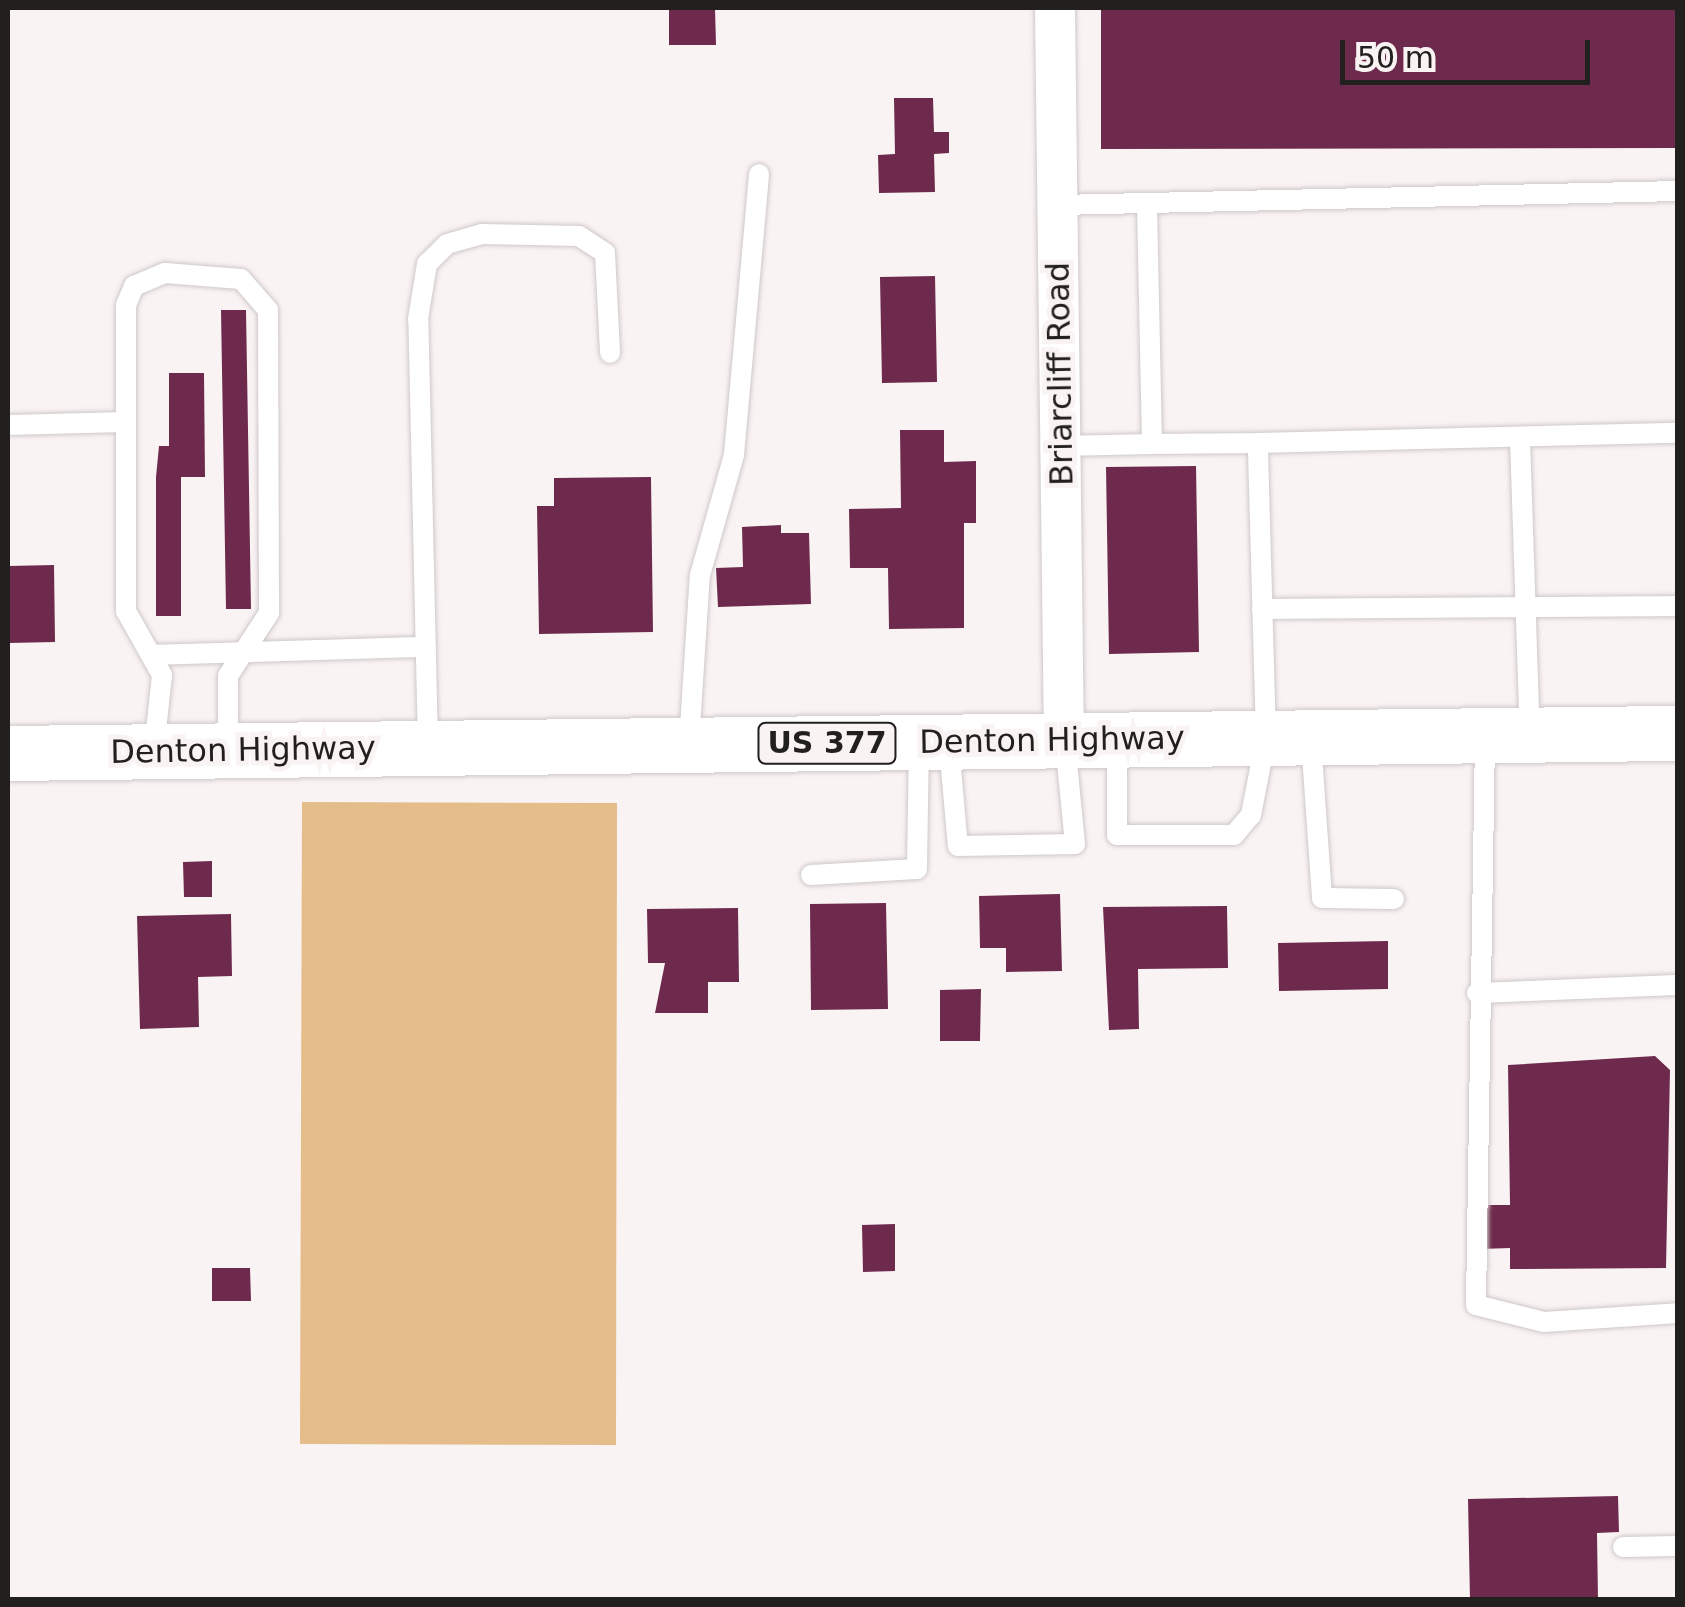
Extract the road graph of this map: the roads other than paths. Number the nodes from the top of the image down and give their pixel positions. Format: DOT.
graph roads {
  1 [pos="1055,8"];
  2 [pos="759,174"];
  3 [pos="1678,191"];
  4 [pos="1058,204"];
  5 [pos="1147,204"];
  6 [pos="610,353"];
  7 [pos="126,422"];
  8 [pos="8,426"];
  9 [pos="1678,433"];
  10 [pos="1520,439"];
  11 [pos="1152,444"];
  12 [pos="1258,444"];
  13 [pos="1061,446"];
  14 [pos="1678,606"];
  15 [pos="1525,608"];
  16 [pos="1262,609"];
  17 [pos="426,647"];
  18 [pos="152,655"];
  19 [pos="236,657"];
  20 [pos="1678,734"];
  21 [pos="1508,735"];
  22 [pos="1288,738"];
  23 [pos="1090,740"];
  24 [pos="934,742"];
  25 [pos="689,744"];
  26 [pos="428,748"];
  27 [pos="228,750"];
  28 [pos="154,751"];
  29 [pos="8,753"];
  30 [pos="811,875"];
  31 [pos="1394,899"];
  32 [pos="1678,984"];
  33 [pos="1477,992"];
  34 [pos="1678,1313"];
  35 [pos="1678,1546"];
  36 [pos="1623,1547"];
  1 -- 4 [label="street, Briarcliff Road"];
  2 -- 25 [label="lane"];
  3 -- 5 [label="lane"];
  4 -- 5 [label="lane"];
  4 -- 13 [label="street, Briarcliff Road"];
  5 -- 11 [label="lane"];
  6 -- 17 [label="lane"];
  7 -- 8 [label="lane"];
  7 -- 18 [label="lane"];
  7 -- 19 [label="lane"];
  9 -- 10 [label="lane"];
  10 -- 12 [label="lane"];
  10 -- 15 [label="lane"];
  11 -- 12 [label="lane"];
  11 -- 13 [label="lane"];
  12 -- 16 [label="lane"];
  13 -- 23 [label="street, Briarcliff Road"];
  14 -- 15 [label="lane"];
  15 -- 16 [label="lane"];
  15 -- 21 [label="lane"];
  16 -- 22 [label="lane"];
  17 -- 19 [label="lane"];
  17 -- 26 [label="lane"];
  18 -- 19 [label="lane"];
  18 -- 28 [label="lane"];
  19 -- 27 [label="lane"];
  20 -- 21 [label="main road, Denton Highway / US 377"];
  21 -- 22 [label="main road, Denton Highway / US 377"];
  21 -- 33 [label="lane"];
  22 -- 23 [label="main road, Denton Highway / US 377"];
  22 -- 23 [label="lane"];
  22 -- 31 [label="lane"];
  23 -- 24 [label="main road, Denton Highway / US 377"];
  23 -- 24 [label="lane"];
  24 -- 25 [label="main road, Denton Highway / US 377"];
  24 -- 30 [label="lane"];
  25 -- 26 [label="main road, Denton Highway / US 377"];
  26 -- 27 [label="main road, Denton Highway / US 377"];
  27 -- 28 [label="main road, Denton Highway / US 377"];
  28 -- 29 [label="main road, Denton Highway / US 377"];
  32 -- 33 [label="lane"];
  33 -- 34 [label="lane"];
  35 -- 36 [label="lane"];
}
